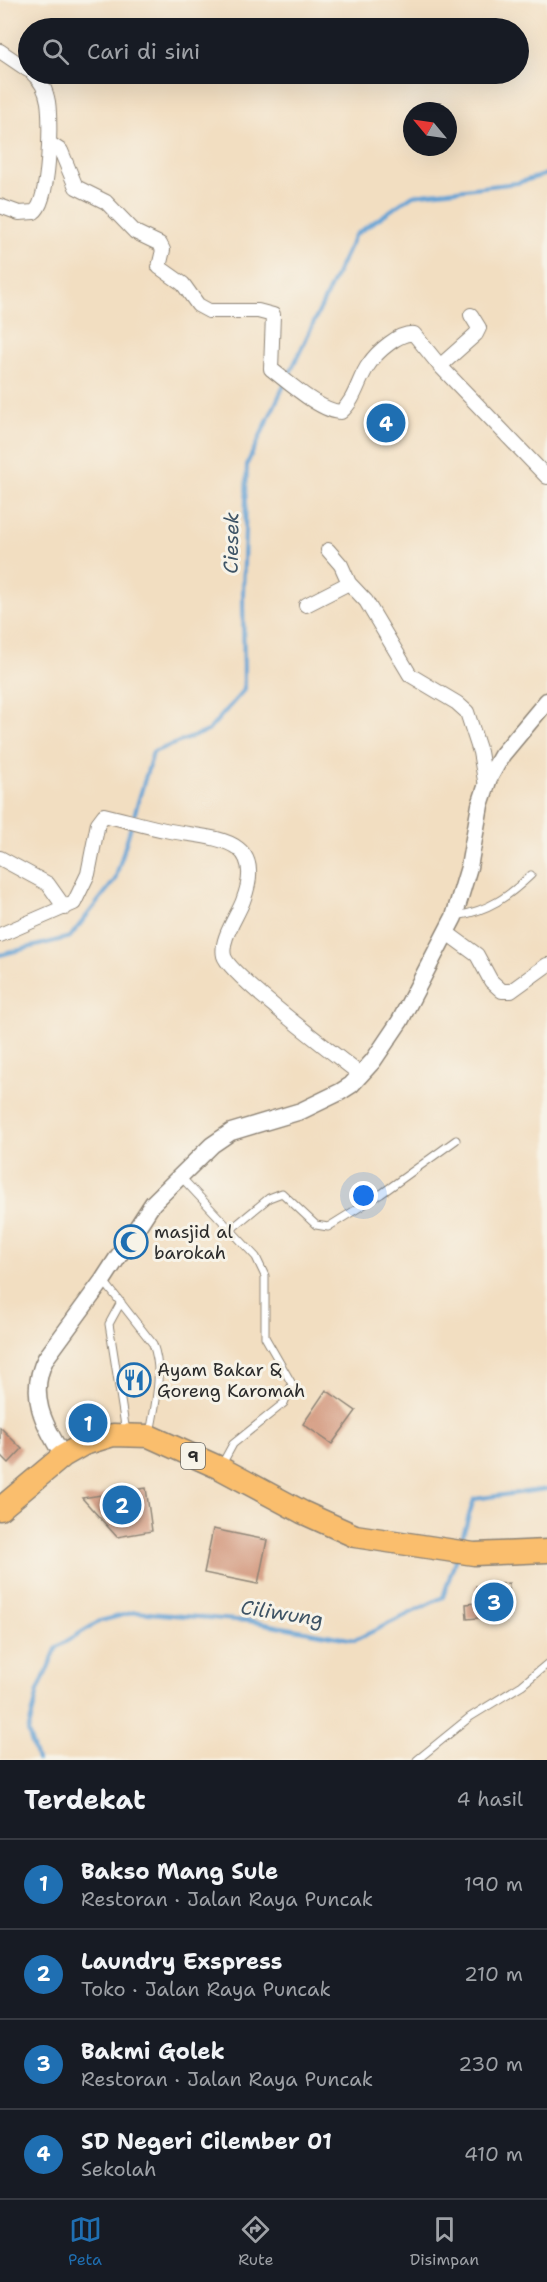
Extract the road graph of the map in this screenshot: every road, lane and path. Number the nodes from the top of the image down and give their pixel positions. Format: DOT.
graph roads {
  1 [pos="0,51"];
  2 [pos="18,63"];
  3 [pos="41,84"];
  4 [pos="49,143"];
  5 [pos="0,206"];
  6 [pos="471,315"];
  7 [pos="440,366"];
  8 [pos="547,477"];
  9 [pos="328,550"];
  10 [pos="349,583"];
  11 [pos="306,605"];
  12 [pos="547,702"];
  13 [pos="486,786"];
  14 [pos="0,858"];
  15 [pos="531,875"];
  16 [pos="65,908"];
  17 [pos="454,917"];
  18 [pos="447,933"];
  19 [pos="0,935"];
  20 [pos="547,965"];
  21 [pos="361,1075"];
  22 [pos="456,1140"];
  23 [pos="181,1176"];
  24 [pos="230,1230"];
  25 [pos="103,1280"];
  26 [pos="121,1302"];
  27 [pos="138,1436"];
  28 [pos="63,1456"];
  29 [pos="220,1468"];
  30 [pos="0,1509"];
  31 [pos="547,1551"];
  32 [pos="547,1664"];
  33 [pos="417,1760"];
  1 -- 2 [label="street"];
  3 -- 4 [label="street"];
  4 -- 5 [label="street"];
  4 -- 7 [label="street"];
  6 -- 7 [label="street"];
  7 -- 8 [label="street"];
  9 -- 10 [label="street"];
  10 -- 11 [label="street"];
  10 -- 13 [label="street"];
  12 -- 13 [label="street"];
  13 -- 17 [label="street"];
  14 -- 16 [label="street"];
  15 -- 17 [label="lane"];
  16 -- 19 [label="street"];
  16 -- 21 [label="street"];
  17 -- 18 [label="street"];
  18 -- 20 [label="street"];
  18 -- 21 [label="street"];
  21 -- 23 [label="street"];
  22 -- 24 [label="lane"];
  23 -- 24 [label="lane"];
  23 -- 25 [label="street"];
  24 -- 29 [label="lane"];
  25 -- 26 [label="lane"];
  25 -- 28 [label="street"];
  26 -- 27 [label="lane"];
  26 -- 27 [label="lane"];
  27 -- 28 [label="highway"];
  27 -- 29 [label="highway, 9"];
  28 -- 30 [label="highway"];
  29 -- 31 [label="highway, 9"];
  32 -- 33 [label="lane"];
}
